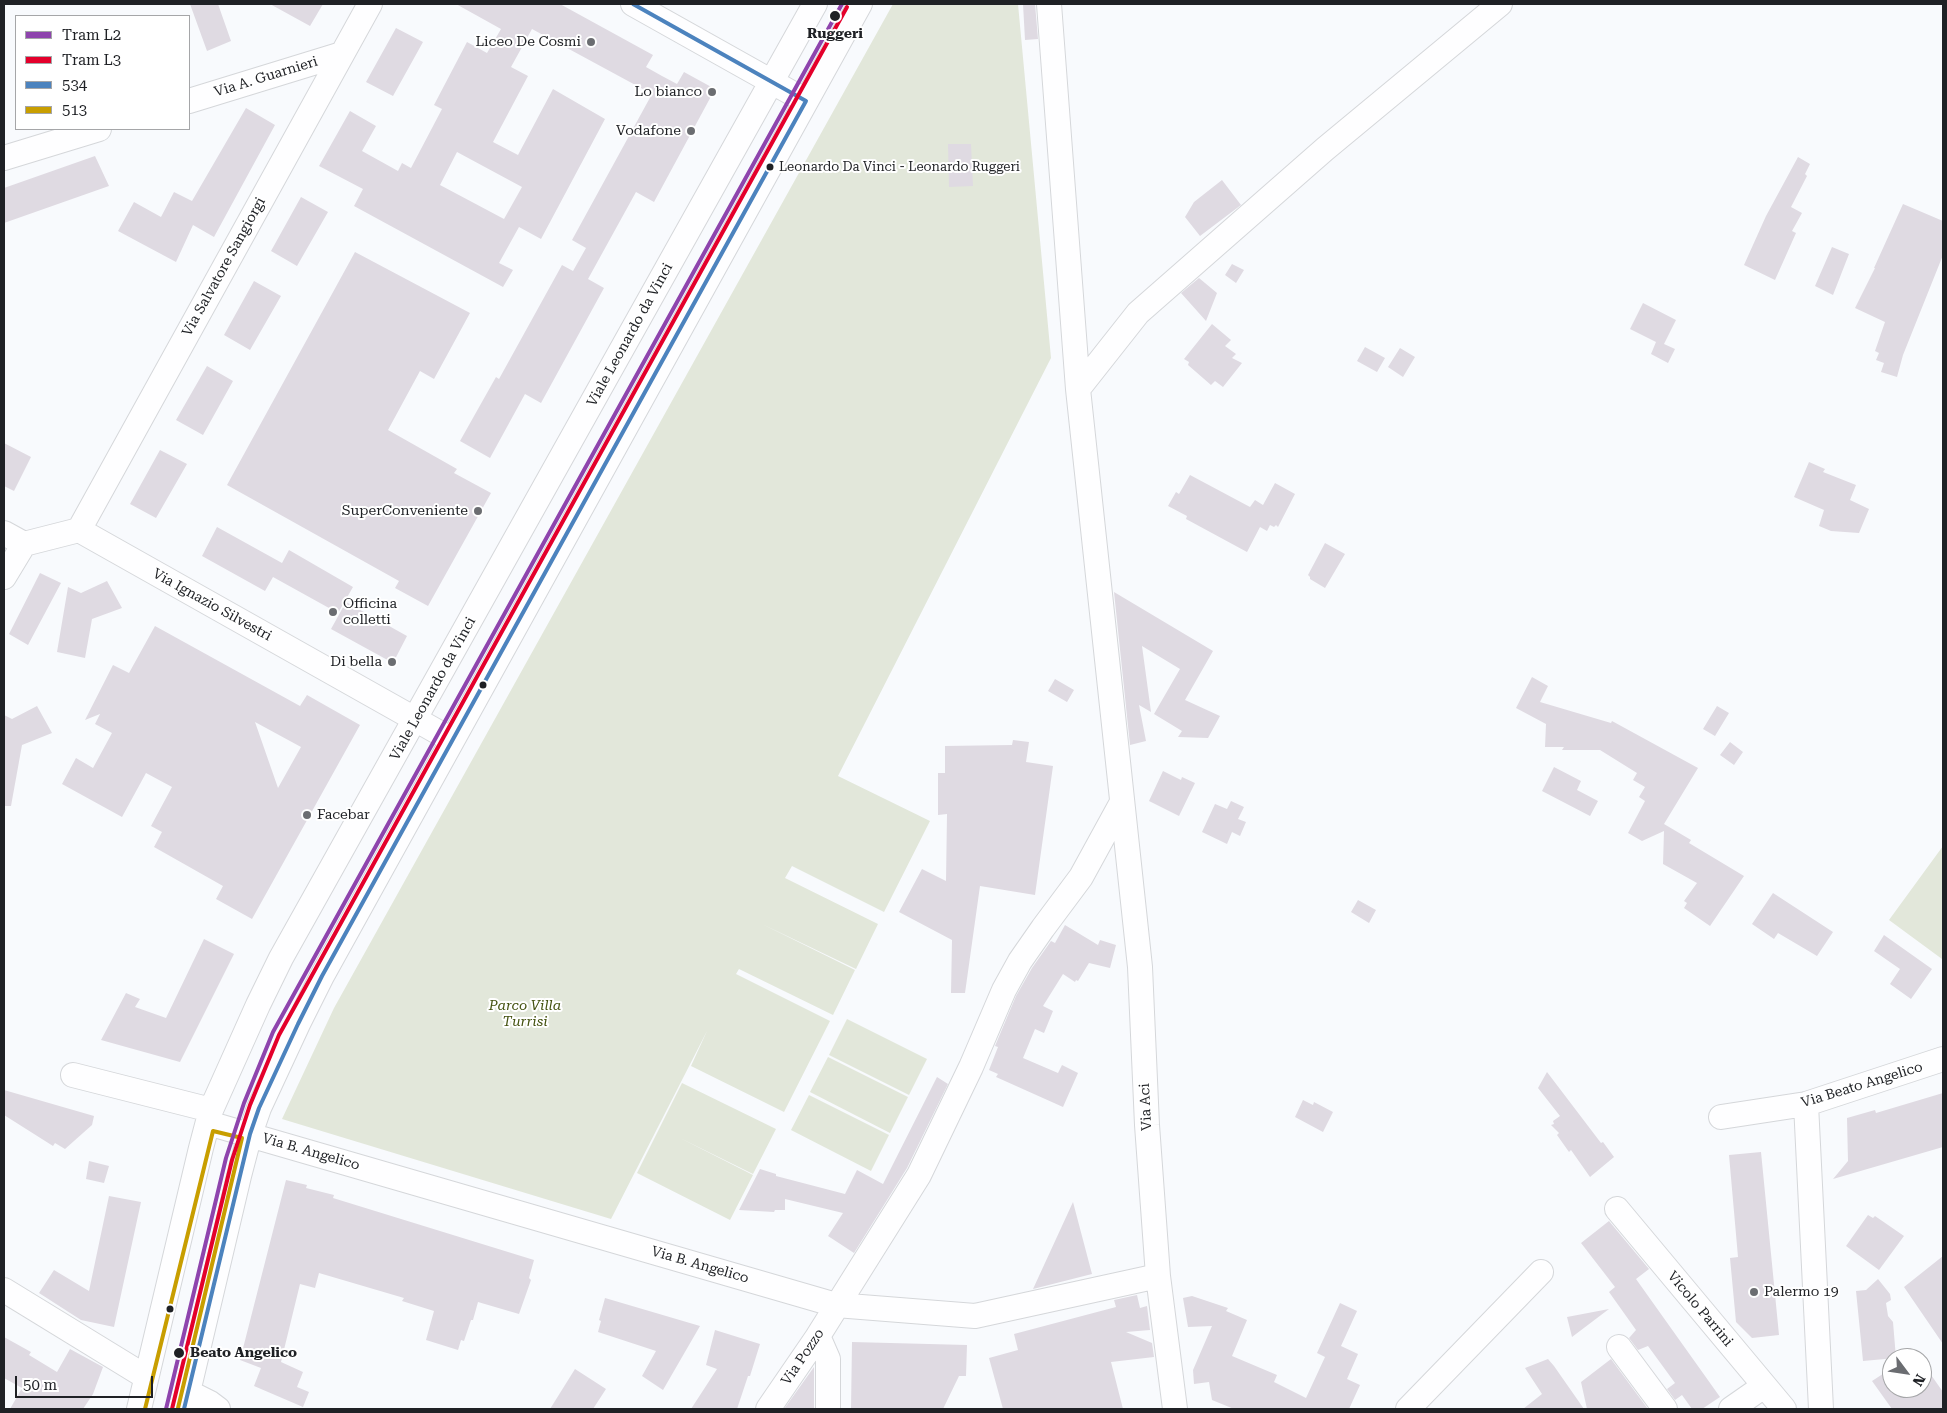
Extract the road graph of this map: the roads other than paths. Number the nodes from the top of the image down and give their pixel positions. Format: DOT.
graph roads {
  1 [pos="370,4"];
  2 [pos="633,4"];
  3 [pos="815,4"];
  4 [pos="860,4"];
  5 [pos="1050,4"];
  6 [pos="1500,4"];
  7 [pos="342,54"];
  8 [pos="772,82"];
  9 [pos="190,101"];
  10 [pos="806,101"];
  11 [pos="96,130"];
  12 [pos="4,158"];
  13 [pos="1078,389"];
  14 [pos="79,530"];
  15 [pos="14,538"];
  16 [pos="4,577"];
  17 [pos="415,720"];
  18 [pos="452,740"];
  19 [pos="1122,804"];
  20 [pos="1943,1059"];
  21 [pos="72,1075"];
  22 [pos="1806,1104"];
  23 [pos="210,1117"];
  24 [pos="1721,1117"];
  25 [pos="250,1134"];
  26 [pos="1617,1209"];
  27 [pos="1541,1272"];
  28 [pos="1158,1276"];
  29 [pos="4,1290"];
  30 [pos="836,1305"];
  31 [pos="818,1336"];
  32 [pos="1619,1346"];
  33 [pos="146,1377"];
  34 [pos="1764,1386"];
  35 [pos="186,1400"];
  36 [pos="139,1409"];
  37 [pos="218,1409"];
  38 [pos="768,1409"];
  39 [pos="828,1409"];
  40 [pos="1175,1409"];
  41 [pos="1408,1409"];
  42 [pos="1665,1409"];
  43 [pos="1731,1409"];
  44 [pos="1784,1409"];
  45 [pos="1820,1409"];
  1 -- 7 [label="street, Via Salvatore Sangiorgi"];
  2 -- 8 [label="street"];
  3 -- 8 [label="street, Viale Leonardo da Vinci"];
  4 -- 10 [label="street"];
  5 -- 13 [label="street, Via Aci"];
  6 -- 13 [label="street"];
  7 -- 9 [label="street, Via A. Guarnieri"];
  7 -- 14 [label="street, Via Salvatore Sangiorgi"];
  8 -- 10 [label="street"];
  8 -- 17 [label="street, Viale Leonardo da Vinci"];
  10 -- 18 [label="street"];
  11 -- 12 [label="street"];
  13 -- 19 [label="street, Via Aci"];
  14 -- 15 [label="street"];
  14 -- 17 [label="street, Via Ignazio Silvestri"];
  15 -- 16 [label="street"];
  17 -- 18 [label="street, Via Ignazio Silvestri"];
  17 -- 23 [label="street, Viale Leonardo da Vinci"];
  18 -- 25 [label="street"];
  19 -- 28 [label="street, Via Aci"];
  19 -- 30 [label="street, Via Pozzo"];
  20 -- 22 [label="street, Via Beato Angelico"];
  21 -- 23 [label="street, Via B. Angelico"];
  22 -- 24 [label="street, Via Beato Angelico"];
  22 -- 45 [label="street"];
  23 -- 25 [label="street, Via B. Angelico"];
  23 -- 33 [label="street, Viale Leonardo da Vinci"];
  25 -- 30 [label="street, Via B. Angelico"];
  25 -- 35 [label="street"];
  26 -- 34 [label="street, Vicolo Parrini"];
  27 -- 41 [label="street"];
  28 -- 30 [label="street, Via B. Angelico"];
  28 -- 40 [label="street, Via Aci"];
  29 -- 33 [label="street"];
  30 -- 31 [label="street, Via Pozzo"];
  31 -- 38 [label="street, Via Pozzo"];
  31 -- 39 [label="street"];
  32 -- 42 [label="street"];
  33 -- 36 [label="street, Viale Leonardo da Vinci"];
  34 -- 43 [label="street"];
  34 -- 44 [label="street, Vicolo Parrini"];
  35 -- 37 [label="street"];
}
